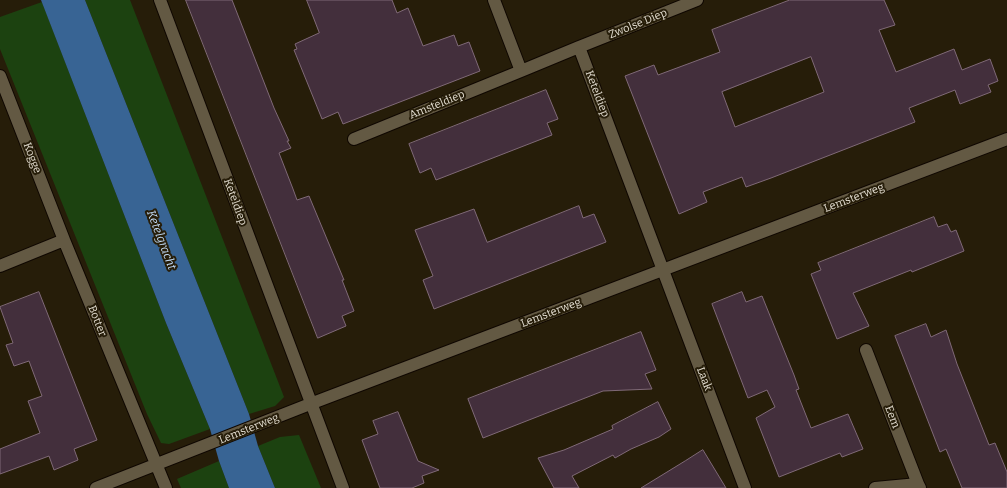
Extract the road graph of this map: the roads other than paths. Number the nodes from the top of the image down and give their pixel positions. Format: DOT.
graph roads {
  1 [pos="160,0"];
  2 [pos="494,0"];
  3 [pos="697,0"];
  4 [pos="579,48"];
  5 [pos="521,71"];
  6 [pos="0,76"];
  7 [pos="354,139"];
  8 [pos="1007,140"];
  9 [pos="64,240"];
  10 [pos="0,266"];
  11 [pos="663,270"];
  12 [pos="866,350"];
  13 [pos="310,404"];
  14 [pos="156,465"];
  15 [pos="919,486"];
  16 [pos="96,488"];
  17 [pos="166,488"];
  18 [pos="343,488"];
  19 [pos="745,488"];
  20 [pos="875,488"];
  1 -- 13 [label="street, Keteldiep"];
  2 -- 5 [label="street"];
  3 -- 4 [label="street, Zwolse Diep"];
  4 -- 5 [label="street"];
  4 -- 11 [label="street, Keteldiep"];
  5 -- 7 [label="street, Amsteldiep"];
  6 -- 9 [label="street, Kogge"];
  8 -- 11 [label="street, Lemsterweg"];
  9 -- 10 [label="street"];
  9 -- 14 [label="street, Botter"];
  11 -- 13 [label="street, Lemsterweg"];
  11 -- 19 [label="street, Laak"];
  12 -- 15 [label="street, Eem"];
  13 -- 14 [label="street, Lemsterweg"];
  13 -- 18 [label="street, Keteldiep"];
  14 -- 16 [label="street, Lemsterweg"];
  14 -- 17 [label="street, Botter"];
  15 -- 20 [label="street, Eem"];
}
